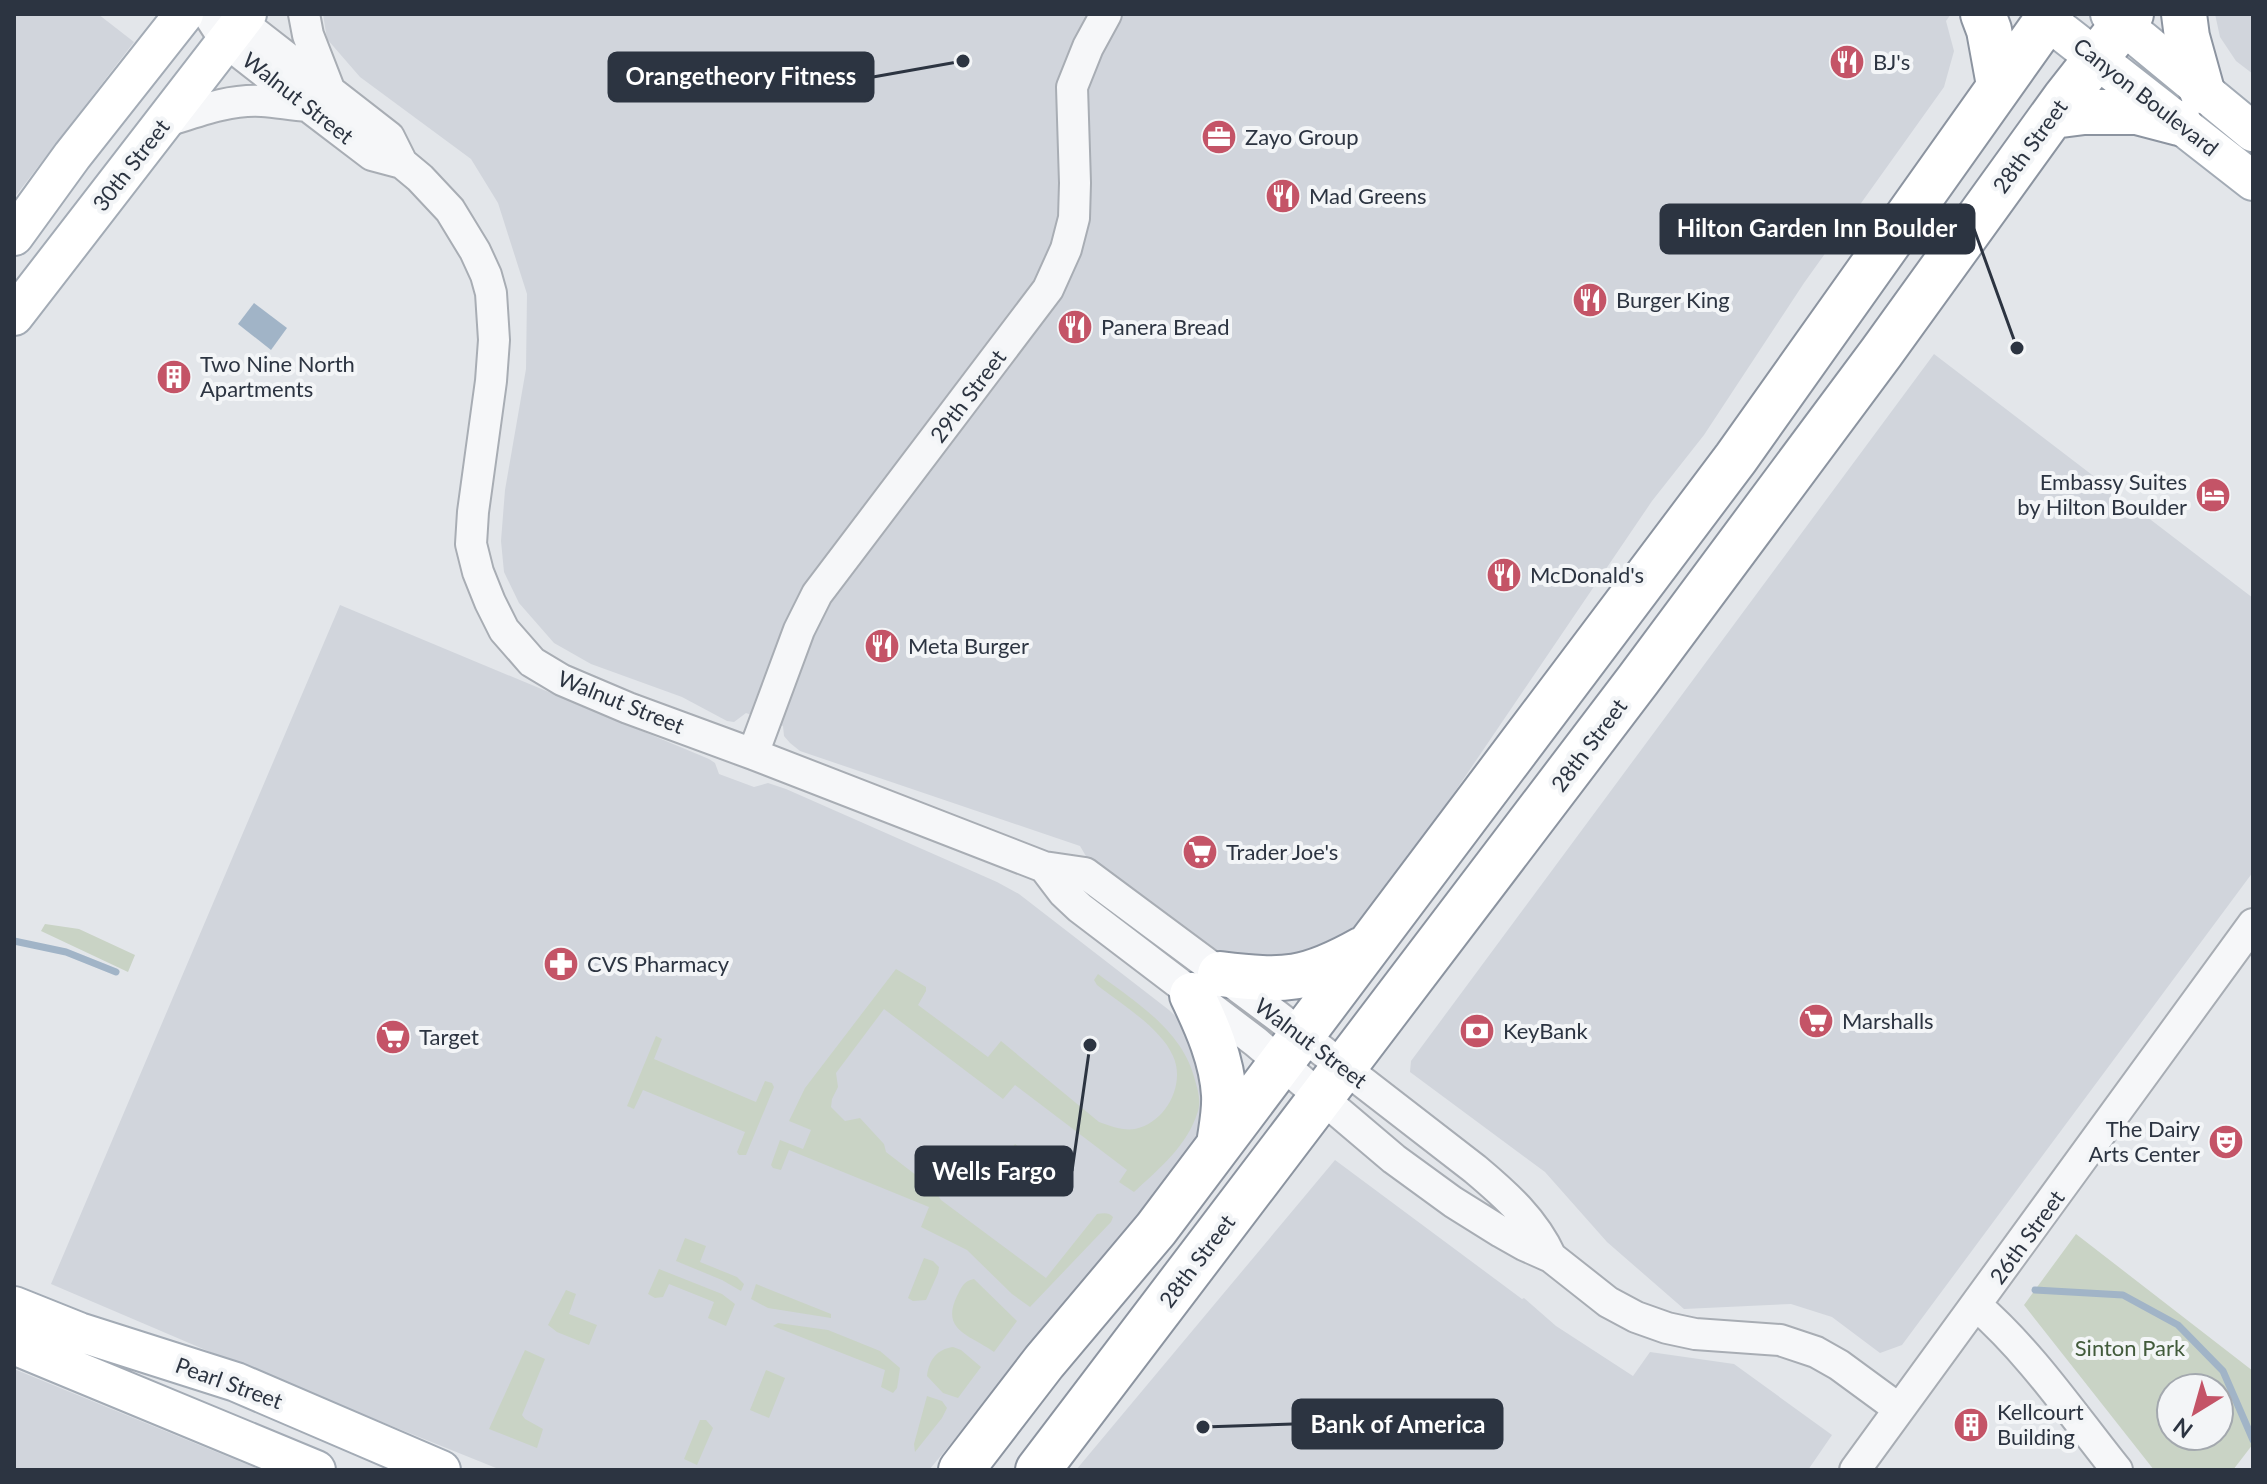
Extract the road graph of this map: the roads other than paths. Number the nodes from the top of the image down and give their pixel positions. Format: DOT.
graph roads {
  1 [pos="184,14"];
  2 [pos="304,14"];
  3 [pos="1106,14"];
  4 [pos="1983,14"];
  5 [pos="2184,14"];
  6 [pos="2046,16"];
  7 [pos="2122,17"];
  8 [pos="230,21"];
  9 [pos="2097,58"];
  10 [pos="1999,85"];
  11 [pos="319,98"];
  12 [pos="2190,107"];
  13 [pos="2053,116"];
  14 [pos="164,122"];
  15 [pos="2253,132"];
  16 [pos="2253,181"];
  17 [pos="14,236"];
  18 [pos="14,316"];
  19 [pos="753,754"];
  20 [pos="2253,924"];
  21 [pos="1369,946"];
  22 [pos="1206,984"];
  23 [pos="1291,1049"];
  24 [pos="1333,1083"];
  25 [pos="1219,1145"];
  26 [pos="1551,1257"];
  27 [pos="14,1306"];
  28 [pos="1977,1306"];
  29 [pos="14,1345"];
  30 [pos="1899,1409"];
  31 [pos="316,1470"];
  32 [pos="441,1470"];
  33 [pos="961,1470"];
  34 [pos="1038,1470"];
  35 [pos="1855,1470"];
  36 [pos="2117,1470"];
  1 -- 17 [label="main road"];
  2 -- 11 [label="street"];
  3 -- 19 [label="street, 29th Street"];
  4 -- 10 [label="highway"];
  5 -- 12 [label="highway"];
  6 -- 9 [label="main road, Canyon Boulevard"];
  6 -- 10 [label="highway"];
  7 -- 9 [label="highway, 28th Street"];
  7 -- 12 [label="main road, Canyon Boulevard"];
  8 -- 11 [label="street, Walnut Street"];
  8 -- 14 [label="main road, 30th Street"];
  9 -- 12 [label="main road, Canyon Boulevard"];
  9 -- 13 [label="highway, 28th Street"];
  10 -- 21 [label="highway"];
  11 -- 14 [label="street"];
  11 -- 19 [label="street, Walnut Street"];
  12 -- 13 [label="highway"];
  12 -- 15 [label="main road, Canyon Boulevard"];
  12 -- 16 [label="main road, Canyon Boulevard"];
  13 -- 24 [label="highway, 28th Street"];
  14 -- 18 [label="main road, 30th Street"];
  19 -- 22 [label="street, Walnut Street"];
  20 -- 28 [label="street, 26th Street"];
  21 -- 22 [label="highway"];
  21 -- 23 [label="highway"];
  22 -- 23 [label="street, Walnut Street"];
  22 -- 25 [label="highway"];
  23 -- 24 [label="street, Walnut Street"];
  23 -- 25 [label="highway"];
  24 -- 26 [label="street, Walnut Street"];
  24 -- 26 [label="street, Walnut Street"];
  24 -- 34 [label="highway, 28th Street"];
  25 -- 33 [label="highway"];
  26 -- 30 [label="street, Walnut Street"];
  27 -- 32 [label="main road, Pearl Street"];
  28 -- 30 [label="street, 26th Street"];
  28 -- 36 [label="street"];
  29 -- 31 [label="main road, Pearl Street"];
  30 -- 35 [label="street, 26th Street"];
}
